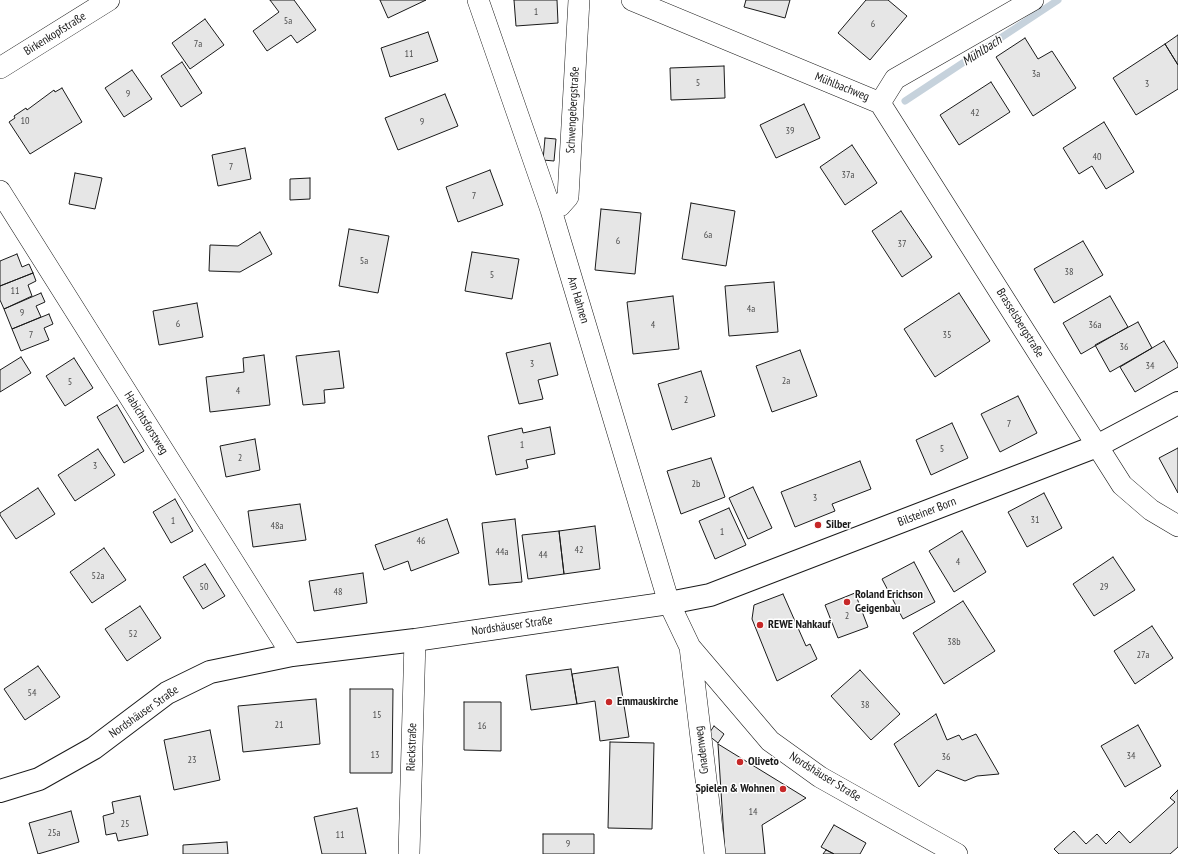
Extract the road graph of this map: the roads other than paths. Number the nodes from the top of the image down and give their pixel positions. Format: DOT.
graph roads {
  1 [pos="109,0"];
  2 [pos="478,0"];
  3 [pos="579,0"];
  4 [pos="632,0"];
  5 [pos="1033,0"];
  6 [pos="0,68"];
  7 [pos="880,103"];
  8 [pos="0,191"];
  9 [pos="550,210"];
  10 [pos="1178,403"];
  11 [pos="1098,446"];
  12 [pos="1178,526"];
  13 [pos="669,603"];
  14 [pos="416,640"];
  15 [pos="690,647"];
  16 [pos="292,655"];
  17 [pos="0,791"];
  18 [pos="409,854"];
  19 [pos="715,854"];
  20 [pos="957,854"];
  1 -- 6 [label="street, Birkenkopfstraße"];
  2 -- 9 [label="street, Am Hahnen"];
  3 -- 9 [label="street, Schwengebergstraße"];
  4 -- 7 [label="street, Mühlbachweg"];
  5 -- 7 [label="street, Mühlbachweg"];
  7 -- 11 [label="street, Brasselsbergstraße"];
  8 -- 16 [label="street, Habichtsforstweg"];
  9 -- 13 [label="street, Am Hahnen"];
  10 -- 11 [label="street, Bilsteiner Born"];
  11 -- 12 [label="street, Brasselsbergstraße"];
  11 -- 13 [label="street, Bilsteiner Born"];
  13 -- 14 [label="street, Nordshäuser Straße"];
  13 -- 15 [label="street, Nordshäuser Straße"];
  14 -- 16 [label="street, Nordshäuser Straße"];
  14 -- 18 [label="street, Rieckstraße"];
  15 -- 19 [label="street, Gnadenweg"];
  15 -- 20 [label="street, Nordshäuser Straße"];
  16 -- 17 [label="street, Nordshäuser Straße"];
}
